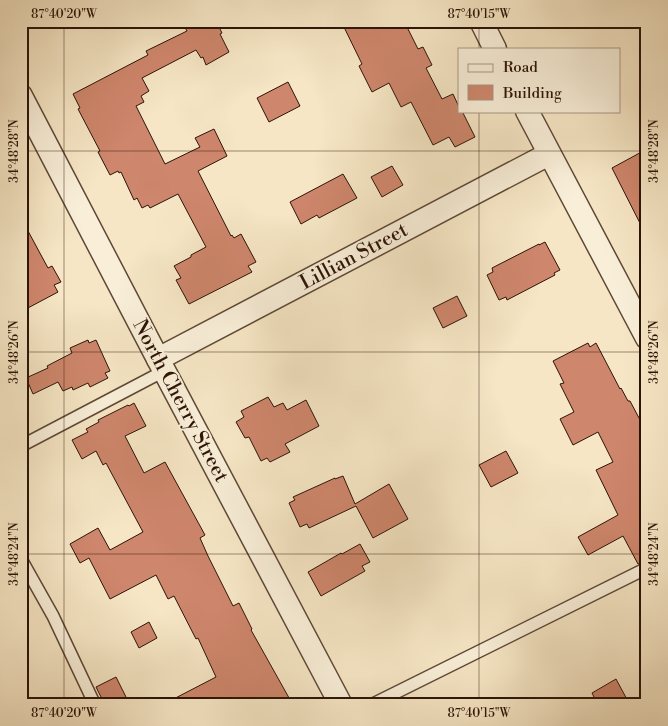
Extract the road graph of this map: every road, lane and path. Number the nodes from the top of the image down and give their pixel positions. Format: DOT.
graph roads {
  1 [pos="481,21"];
  2 [pos="494,48"];
  3 [pos="21,96"];
  4 [pos="528,112"];
  5 [pos="549,154"];
  6 [pos="647,338"];
  7 [pos="161,365"];
  8 [pos="21,446"];
  9 [pos="21,559"];
  10 [pos="647,568"];
  11 [pos="95,705"];
  12 [pos="341,705"];
  13 [pos="371,705"];
  1 -- 2 [label="street"];
  3 -- 7 [label="street, North Cherry Street"];
  4 -- 5 [label="street"];
  5 -- 6 [label="street"];
  5 -- 7 [label="street, Lillian Street"];
  7 -- 8 [label="lane"];
  7 -- 12 [label="street, North Cherry Street"];
  9 -- 11 [label="lane"];
  10 -- 13 [label="lane"];
}
